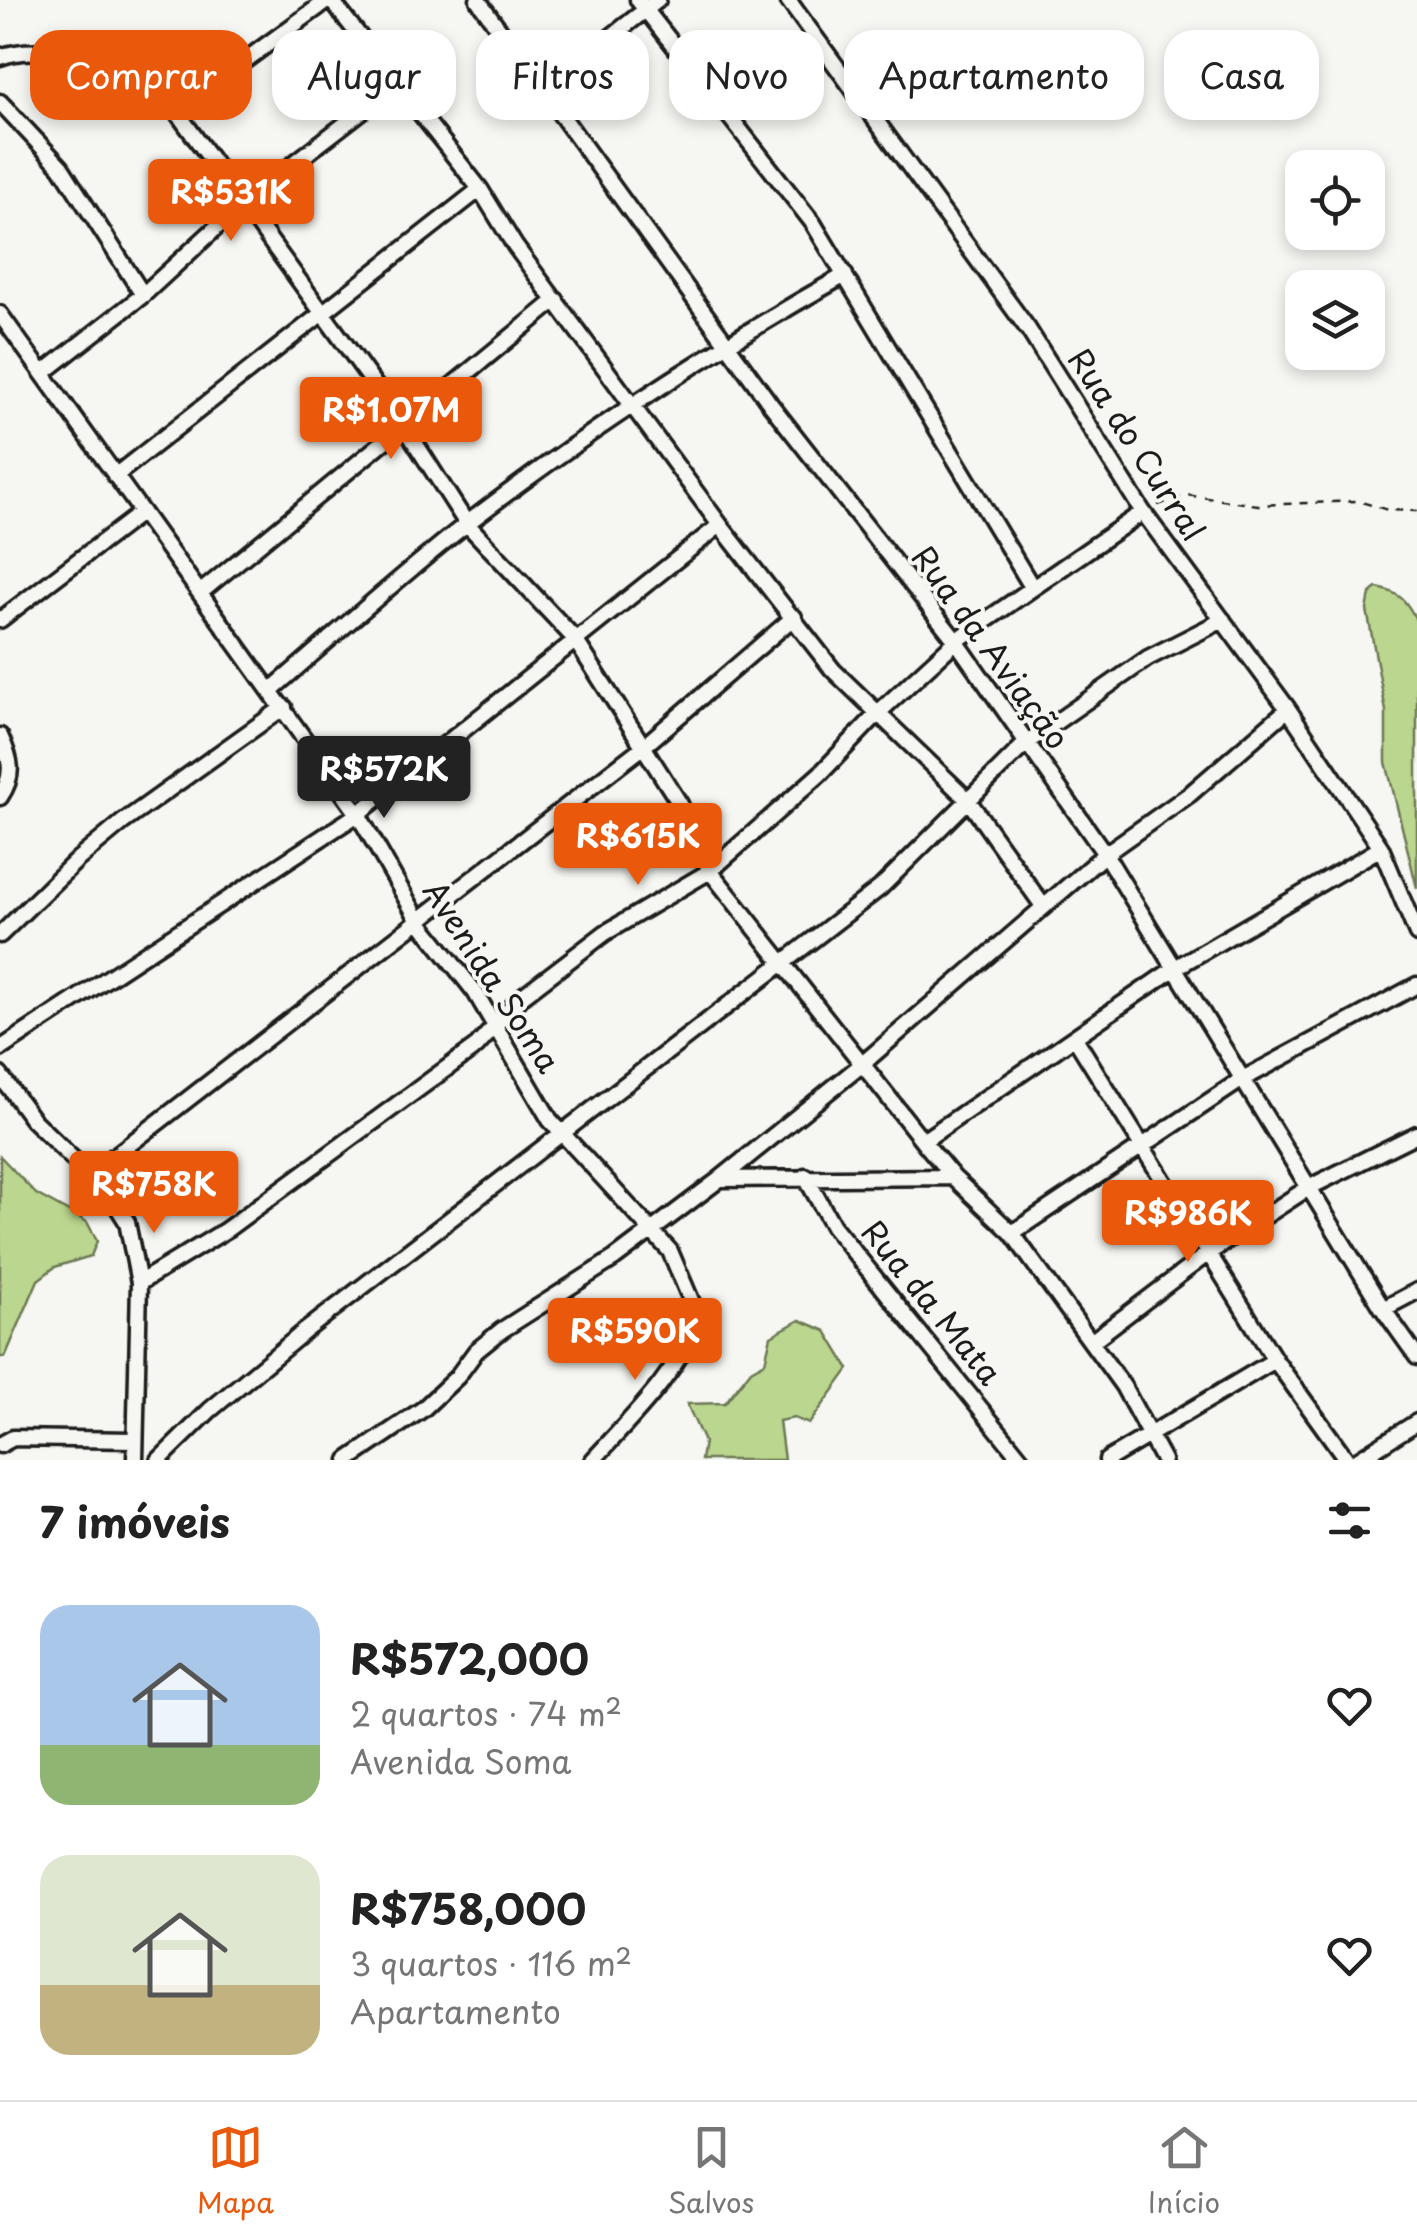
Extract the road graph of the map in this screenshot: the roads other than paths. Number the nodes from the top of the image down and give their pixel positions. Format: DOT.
graph roads {
  1 [pos="330,0"];
  2 [pos="478,0"];
  3 [pos="788,0"];
  4 [pos="647,3"];
  5 [pos="358,30"];
  6 [pos="500,30"];
  7 [pos="615,30"];
  8 [pos="30,53"];
  9 [pos="0,56"];
  10 [pos="252,56"];
  11 [pos="0,102"];
  12 [pos="183,120"];
  13 [pos="350,120"];
  14 [pos="425,120"];
  15 [pos="566,120"];
  16 [pos="480,189"];
  17 [pos="244,202"];
  18 [pos="846,275"];
  19 [pos="144,295"];
  20 [pos="556,300"];
  21 [pos="323,312"];
  22 [pos="0,314"];
  23 [pos="725,342"];
  24 [pos="43,374"];
  25 [pos="632,404"];
  26 [pos="402,424"];
  27 [pos="116,476"];
  28 [pos="142,512"];
  29 [pos="1143,512"];
  30 [pos="467,524"];
  31 [pos="720,525"];
  32 [pos="1032,587"];
  33 [pos="201,592"];
  34 [pos="794,617"];
  35 [pos="0,620"];
  36 [pos="1222,620"];
  37 [pos="574,638"];
  38 [pos="956,641"];
  39 [pos="271,690"];
  40 [pos="284,707"];
  41 [pos="1288,709"];
  42 [pos="878,712"];
  43 [pos="0,736"];
  44 [pos="1026,743"];
  45 [pos="643,747"];
  46 [pos="0,797"];
  47 [pos="968,800"];
  48 [pos="358,814"];
  49 [pos="1381,848"];
  50 [pos="1105,854"];
  51 [pos="710,870"];
  52 [pos="1043,906"];
  53 [pos="419,921"];
  54 [pos="1417,934"];
  55 [pos="0,936"];
  56 [pos="783,964"];
  57 [pos="1176,968"];
  58 [pos="1417,985"];
  59 [pos="495,1026"];
  60 [pos="1075,1038"];
  61 [pos="0,1050"];
  62 [pos="860,1066"];
  63 [pos="0,1075"];
  64 [pos="1241,1080"];
  65 [pos="560,1134"];
  66 [pos="1417,1134"];
  67 [pos="923,1141"];
  68 [pos="1144,1145"];
  69 [pos="90,1175"];
  70 [pos="804,1176"];
  71 [pos="953,1178"];
  72 [pos="720,1179"];
  73 [pos="1308,1188"];
  74 [pos="650,1228"];
  75 [pos="1012,1234"];
  76 [pos="1207,1254"];
  77 [pos="139,1283"];
  78 [pos="1417,1291"];
  79 [pos="1383,1310"];
  80 [pos="1091,1342"];
  81 [pos="1417,1357"];
  82 [pos="1275,1360"];
  83 [pos="1417,1422"];
  84 [pos="1147,1435"];
  85 [pos="133,1440"];
  86 [pos="0,1446"];
  87 [pos="135,1460"];
  88 [pos="159,1460"];
  89 [pos="348,1460"];
  90 [pos="593,1460"];
  91 [pos="1022,1460"];
  92 [pos="1107,1460"];
  93 [pos="1164,1460"];
  94 [pos="1347,1460"];
  95 [pos="1357,1460"];
  1 -- 5 [label="street"];
  1 -- 10 [label="street"];
  2 -- 6 [label="street, Rua da Aviação"];
  3 -- 29 [label="street, Rua do Curral"];
  4 -- 7 [label="street"];
  4 -- 18 [label="street"];
  8 -- 9 [label="street"];
  11 -- 19 [label="street"];
  12 -- 17 [label="street"];
  13 -- 17 [label="street"];
  14 -- 16 [label="street"];
  15 -- 23 [label="street, Rua da Aviação"];
  16 -- 20 [label="street"];
  16 -- 21 [label="street"];
  17 -- 19 [label="street"];
  17 -- 21 [label="street"];
  18 -- 23 [label="street"];
  18 -- 32 [label="street"];
  19 -- 24 [label="street"];
  20 -- 25 [label="street"];
  20 -- 26 [label="street"];
  21 -- 26 [label="street"];
  21 -- 27 [label="street"];
  22 -- 24 [label="street, Avenida Soma"];
  23 -- 25 [label="street"];
  23 -- 38 [label="street, Rua da Aviação"];
  24 -- 27 [label="street, Avenida Soma"];
  25 -- 30 [label="street"];
  25 -- 31 [label="street"];
  26 -- 30 [label="street"];
  26 -- 33 [label="street"];
  27 -- 28 [label="street, Avenida Soma"];
  28 -- 33 [label="street, Avenida Soma"];
  28 -- 35 [label="street"];
  29 -- 32 [label="street"];
  29 -- 36 [label="street, Rua do Curral"];
  30 -- 37 [label="street"];
  30 -- 39 [label="street"];
  31 -- 34 [label="street"];
  31 -- 37 [label="street"];
  32 -- 38 [label="street"];
  33 -- 39 [label="street, Avenida Soma"];
  34 -- 42 [label="street"];
  34 -- 45 [label="street"];
  36 -- 41 [label="street, Rua do Curral"];
  36 -- 44 [label="street"];
  37 -- 45 [label="street"];
  37 -- 48 [label="street"];
  38 -- 42 [label="street"];
  38 -- 44 [label="street, Rua da Aviação"];
  39 -- 40 [label="street, Avenida Soma"];
  40 -- 48 [label="street, Avenida Soma"];
  40 -- 55 [label="street"];
  41 -- 49 [label="street, Rua do Curral"];
  41 -- 50 [label="street"];
  42 -- 47 [label="street"];
  42 -- 51 [label="street"];
  43 -- 46 [label="street"];
  44 -- 47 [label="street"];
  44 -- 50 [label="street, Rua da Aviação"];
  45 -- 51 [label="street"];
  45 -- 53 [label="street"];
  47 -- 52 [label="street"];
  47 -- 56 [label="street"];
  48 -- 53 [label="street, Avenida Soma"];
  48 -- 61 [label="street"];
  49 -- 54 [label="street, Rua do Curral"];
  49 -- 57 [label="street"];
  50 -- 52 [label="street"];
  50 -- 57 [label="street, Rua da Aviação"];
  51 -- 56 [label="street"];
  51 -- 59 [label="street"];
  52 -- 62 [label="street"];
  53 -- 59 [label="street, Avenida Soma"];
  53 -- 69 [label="street"];
  56 -- 62 [label="street"];
  56 -- 65 [label="street"];
  57 -- 60 [label="street"];
  57 -- 64 [label="street, Rua da Aviação"];
  58 -- 64 [label="street"];
  59 -- 65 [label="street, Avenida Soma"];
  59 -- 77 [label="street"];
  60 -- 67 [label="street"];
  60 -- 68 [label="street"];
  62 -- 67 [label="street"];
  62 -- 72 [label="street"];
  63 -- 69 [label="street"];
  64 -- 68 [label="street"];
  64 -- 73 [label="street, Rua da Aviação"];
  65 -- 74 [label="street, Avenida Soma"];
  65 -- 88 [label="street"];
  66 -- 73 [label="street"];
  67 -- 71 [label="street"];
  68 -- 75 [label="street"];
  68 -- 76 [label="street"];
  69 -- 77 [label="street"];
  70 -- 71 [label="street"];
  70 -- 72 [label="street"];
  70 -- 91 [label="street, Rua da Mata"];
  71 -- 75 [label="street"];
  72 -- 74 [label="street"];
  73 -- 76 [label="street"];
  73 -- 79 [label="street, Rua da Aviação"];
  74 -- 89 [label="street"];
  74 -- 90 [label="street, Avenida Soma"];
  75 -- 80 [label="street"];
  76 -- 80 [label="street"];
  76 -- 82 [label="street"];
  77 -- 85 [label="street"];
  78 -- 79 [label="street"];
  79 -- 81 [label="street, Rua da Aviação"];
  80 -- 84 [label="street"];
  82 -- 84 [label="street"];
  82 -- 94 [label="street"];
  83 -- 95 [label="street"];
  84 -- 92 [label="street"];
  84 -- 93 [label="street"];
  85 -- 86 [label="street"];
  85 -- 87 [label="street"];
}
